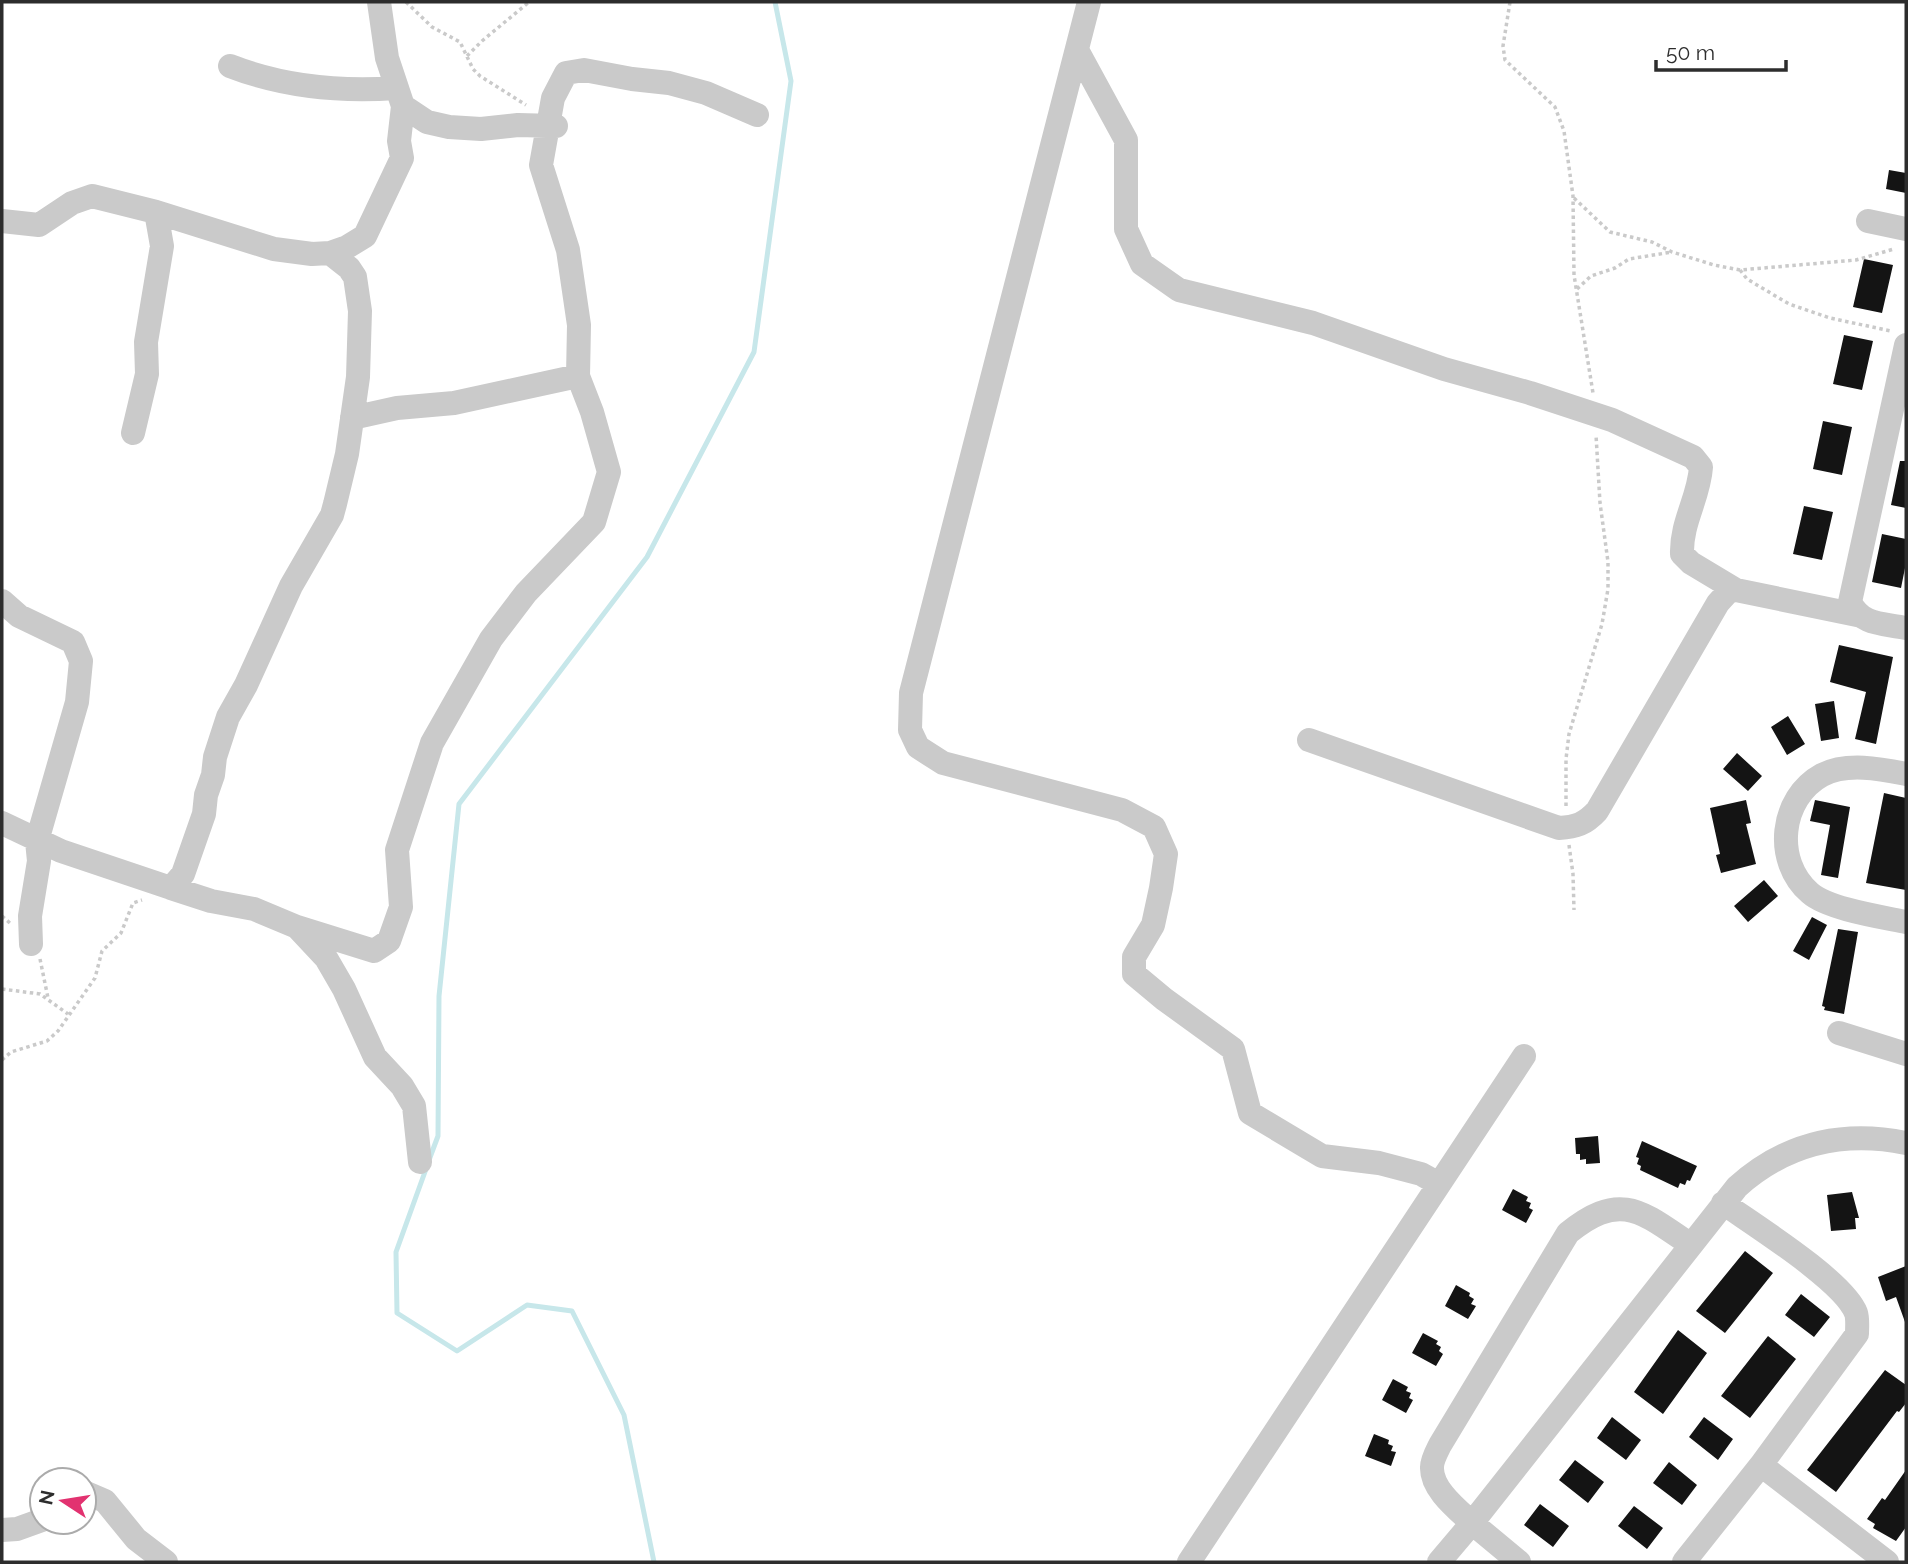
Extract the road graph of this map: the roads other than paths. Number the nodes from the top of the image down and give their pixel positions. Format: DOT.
graph roads {
  1 [pos="379,2"];
  2 [pos="1089,2"];
  3 [pos="1077,50"];
  4 [pos="230,66"];
  5 [pos="400,97"];
  6 [pos="757,115"];
  7 [pos="552,126"];
  8 [pos="156,212"];
  9 [pos="2,221"];
  10 [pos="1868,221"];
  11 [pos="360,239"];
  12 [pos="1901,239"];
  13 [pos="330,253"];
  14 [pos="355,277"];
  15 [pos="1901,338"];
  16 [pos="578,376"];
  17 [pos="352,418"];
  18 [pos="133,433"];
  19 [pos="1736,590"];
  20 [pos="2,601"];
  21 [pos="1857,615"];
  22 [pos="1906,628"];
  23 [pos="1309,740"];
  24 [pos="1906,774"];
  25 [pos="2,823"];
  26 [pos="37,841"];
  27 [pos="170,888"];
  28 [pos="1906,922"];
  29 [pos="297,927"];
  30 [pos="31,944"];
  31 [pos="1839,1033"];
  32 [pos="1906,1054"];
  33 [pos="1524,1056"];
  34 [pos="1906,1143"];
  35 [pos="420,1162"];
  36 [pos="1439,1184"];
  37 [pos="1723,1203"];
  38 [pos="1690,1245"];
  39 [pos="1761,1465"];
  40 [pos="98,1498"];
  41 [pos="1472,1523"];
  42 [pos="28,1525"];
  43 [pos="2,1530"];
  44 [pos="166,1562"];
  45 [pos="1189,1562"];
  46 [pos="1439,1562"];
  47 [pos="1519,1562"];
  48 [pos="1684,1562"];
  49 [pos="1887,1562"];
  1 -- 5 [label="street"];
  2 -- 3 [label="street"];
  3 -- 19 [label="street"];
  3 -- 36 [label="street"];
  4 -- 5 [label="street"];
  5 -- 7 [label="street"];
  5 -- 11 [label="street"];
  6 -- 7 [label="street"];
  7 -- 16 [label="street"];
  8 -- 9 [label="street"];
  8 -- 13 [label="street"];
  8 -- 18 [label="street"];
  10 -- 12 [label="street"];
  11 -- 13 [label="street"];
  11 -- 14 [label="street"];
  13 -- 14 [label="street"];
  14 -- 17 [label="street"];
  15 -- 21 [label="street"];
  16 -- 17 [label="street"];
  16 -- 29 [label="street"];
  17 -- 27 [label="street"];
  19 -- 21 [label="street"];
  19 -- 23 [label="street"];
  20 -- 26 [label="street"];
  21 -- 22 [label="street"];
  24 -- 28 [label="street"];
  25 -- 26 [label="street"];
  26 -- 27 [label="street"];
  26 -- 30 [label="street"];
  27 -- 29 [label="street"];
  29 -- 35 [label="street"];
  31 -- 32 [label="street"];
  33 -- 36 [label="street"];
  34 -- 37 [label="street"];
  36 -- 45 [label="street"];
  37 -- 38 [label="street"];
  37 -- 39 [label="street"];
  38 -- 41 [label="street"];
  38 -- 41 [label="street"];
  39 -- 48 [label="street"];
  39 -- 49 [label="street"];
  40 -- 44 [label="street"];
  41 -- 46 [label="street"];
  41 -- 47 [label="street"];
  42 -- 43 [label="street"];
}
